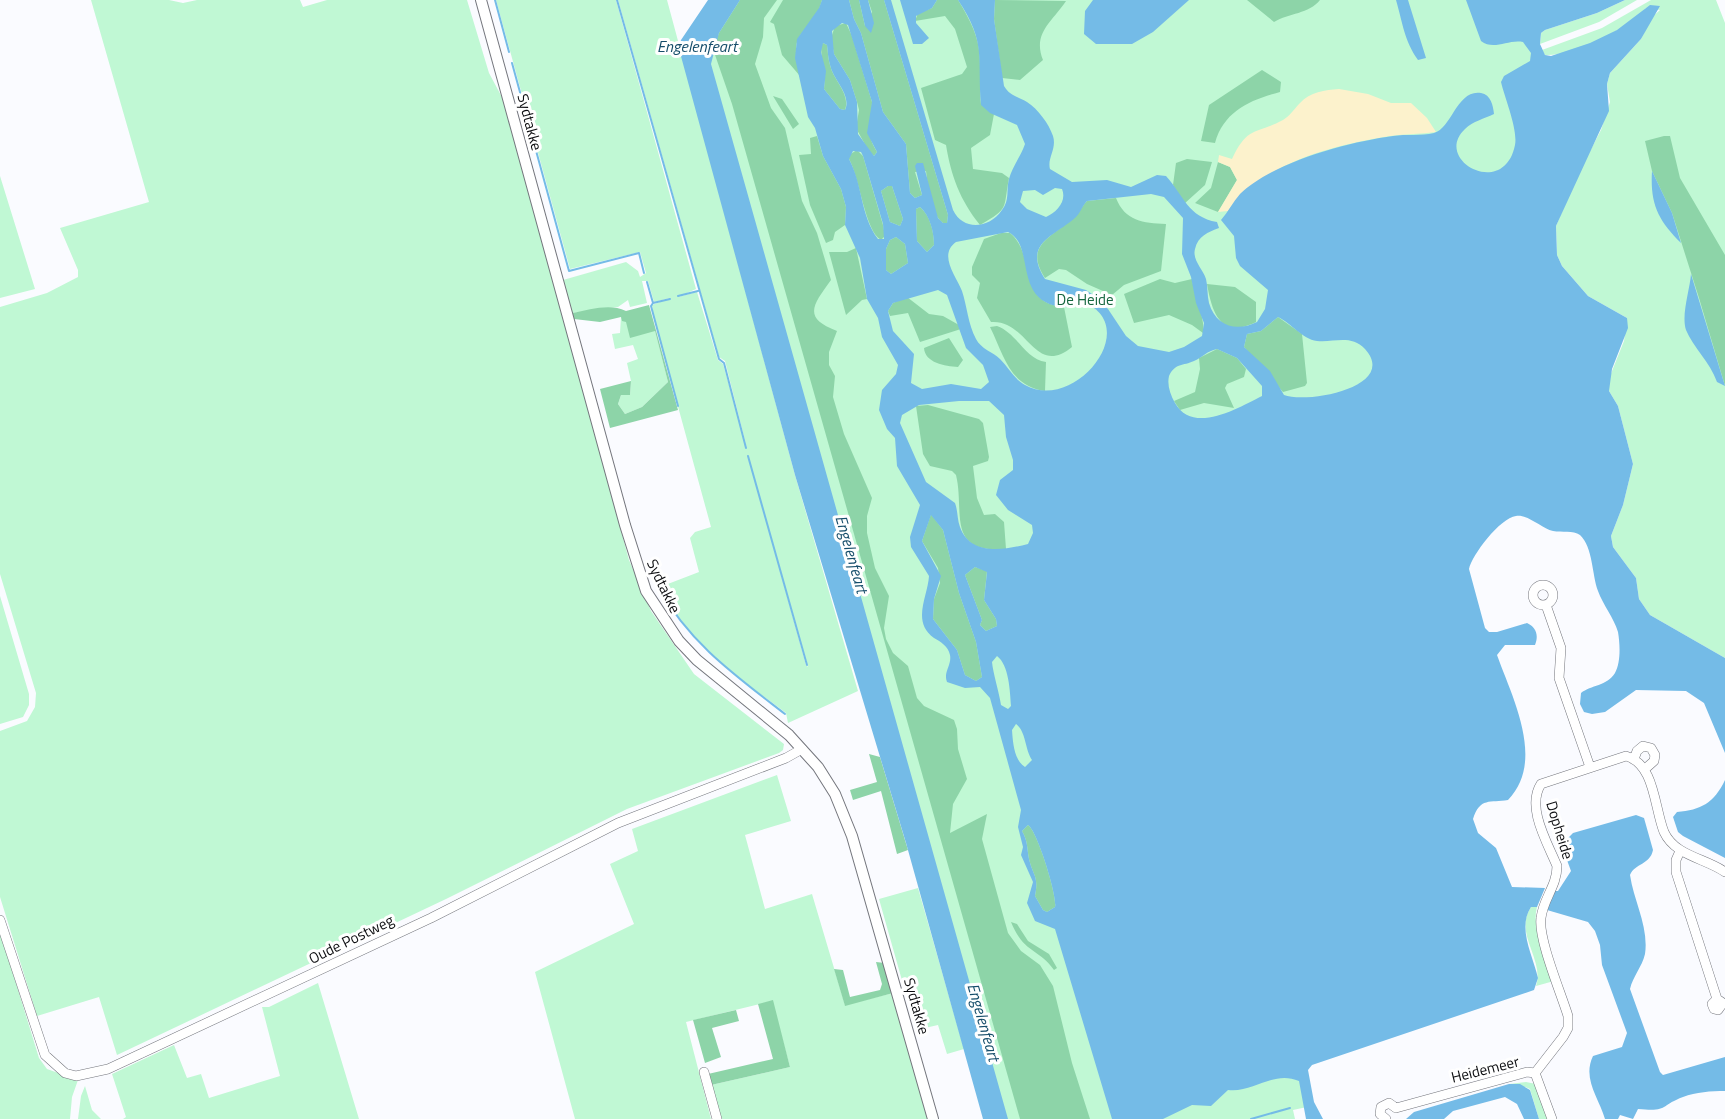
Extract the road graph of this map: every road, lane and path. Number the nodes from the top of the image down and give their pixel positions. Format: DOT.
graph roads {
  1 [pos="481,0"];
  2 [pos="1546,605"];
  3 [pos="802,748"];
  4 [pos="1634,759"];
  5 [pos="1590,767"];
  6 [pos="1645,769"];
  7 [pos="1680,850"];
  8 [pos="1725,872"];
  9 [pos="0,920"];
  10 [pos="1717,999"];
  11 [pos="704,1072"];
  12 [pos="1535,1073"];
  13 [pos="1396,1108"];
  14 [pos="717,1119"];
  15 [pos="933,1119"];
  16 [pos="1388,1119"];
  17 [pos="1552,1119"];
  1 -- 3 [label="street, Sydtakke"];
  2 -- 5 [label="street"];
  3 -- 9 [label="street, Oude Postweg"];
  3 -- 15 [label="street, Sydtakke"];
  4 -- 5 [label="street, Dopheide"];
  4 -- 6 [label="street"];
  4 -- 6 [label="street, Dopheide"];
  5 -- 12 [label="street, Dopheide"];
  6 -- 7 [label="street, Dopheide"];
  7 -- 8 [label="street, Dopheide"];
  7 -- 10 [label="street"];
  11 -- 14 [label="street"];
  12 -- 13 [label="street, Heidemeer"];
  12 -- 17 [label="street, Heidemeer"];
  13 -- 16 [label="street, Heidemeer"];
  13 -- 16 [label="street, Heidemeer"];
}
